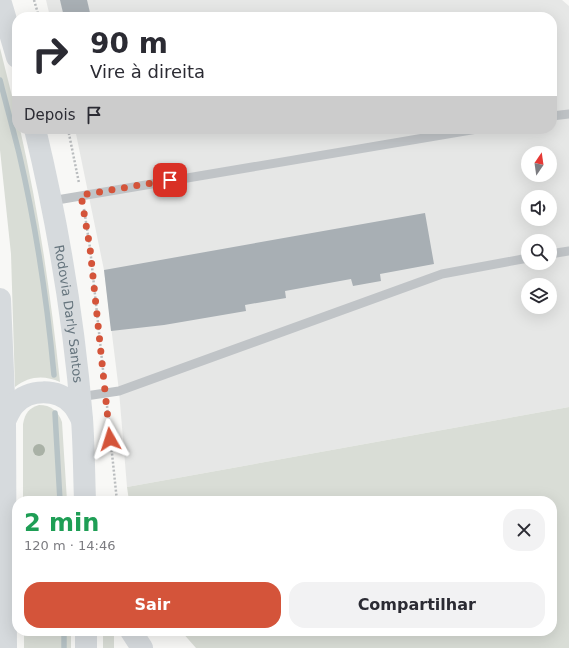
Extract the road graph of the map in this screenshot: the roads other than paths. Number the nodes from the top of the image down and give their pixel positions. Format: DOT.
graph roads {
  1 [pos="0,0"];
  2 [pos="12,40"];
  3 [pos="569,114"];
  4 [pos="557,115"];
  5 [pos="36,134"];
  6 [pos="447,134"];
  7 [pos="51,201"];
  8 [pos="569,251"];
  9 [pos="557,253"];
  10 [pos="521,259"];
  11 [pos="0,299"];
  12 [pos="79,397"];
  13 [pos="82,420"];
  14 [pos="5,421"];
  15 [pos="85,496"];
  16 [pos="86,636"];
  17 [pos="134,636"];
  18 [pos="6,648"];
  19 [pos="86,648"];
  20 [pos="142,648"];
  1 -- 2 [label="main road"];
  3 -- 4 [label="lane"];
  5 -- 7 [label="main road, Rodovia Darly Santos"];
  6 -- 7 [label="lane"];
  7 -- 12 [label="main road, Rodovia Darly Santos"];
  8 -- 9 [label="lane"];
  10 -- 12 [label="lane"];
  11 -- 14 [label="main road"];
  12 -- 13 [label="main road, Rodovia Darly Santos"];
  13 -- 14 [label="main road"];
  13 -- 15 [label="main road, Rodovia Darly Santos"];
  14 -- 18 [label="main road"];
  16 -- 19 [label="main road"];
  17 -- 20 [label="main road"];
}
